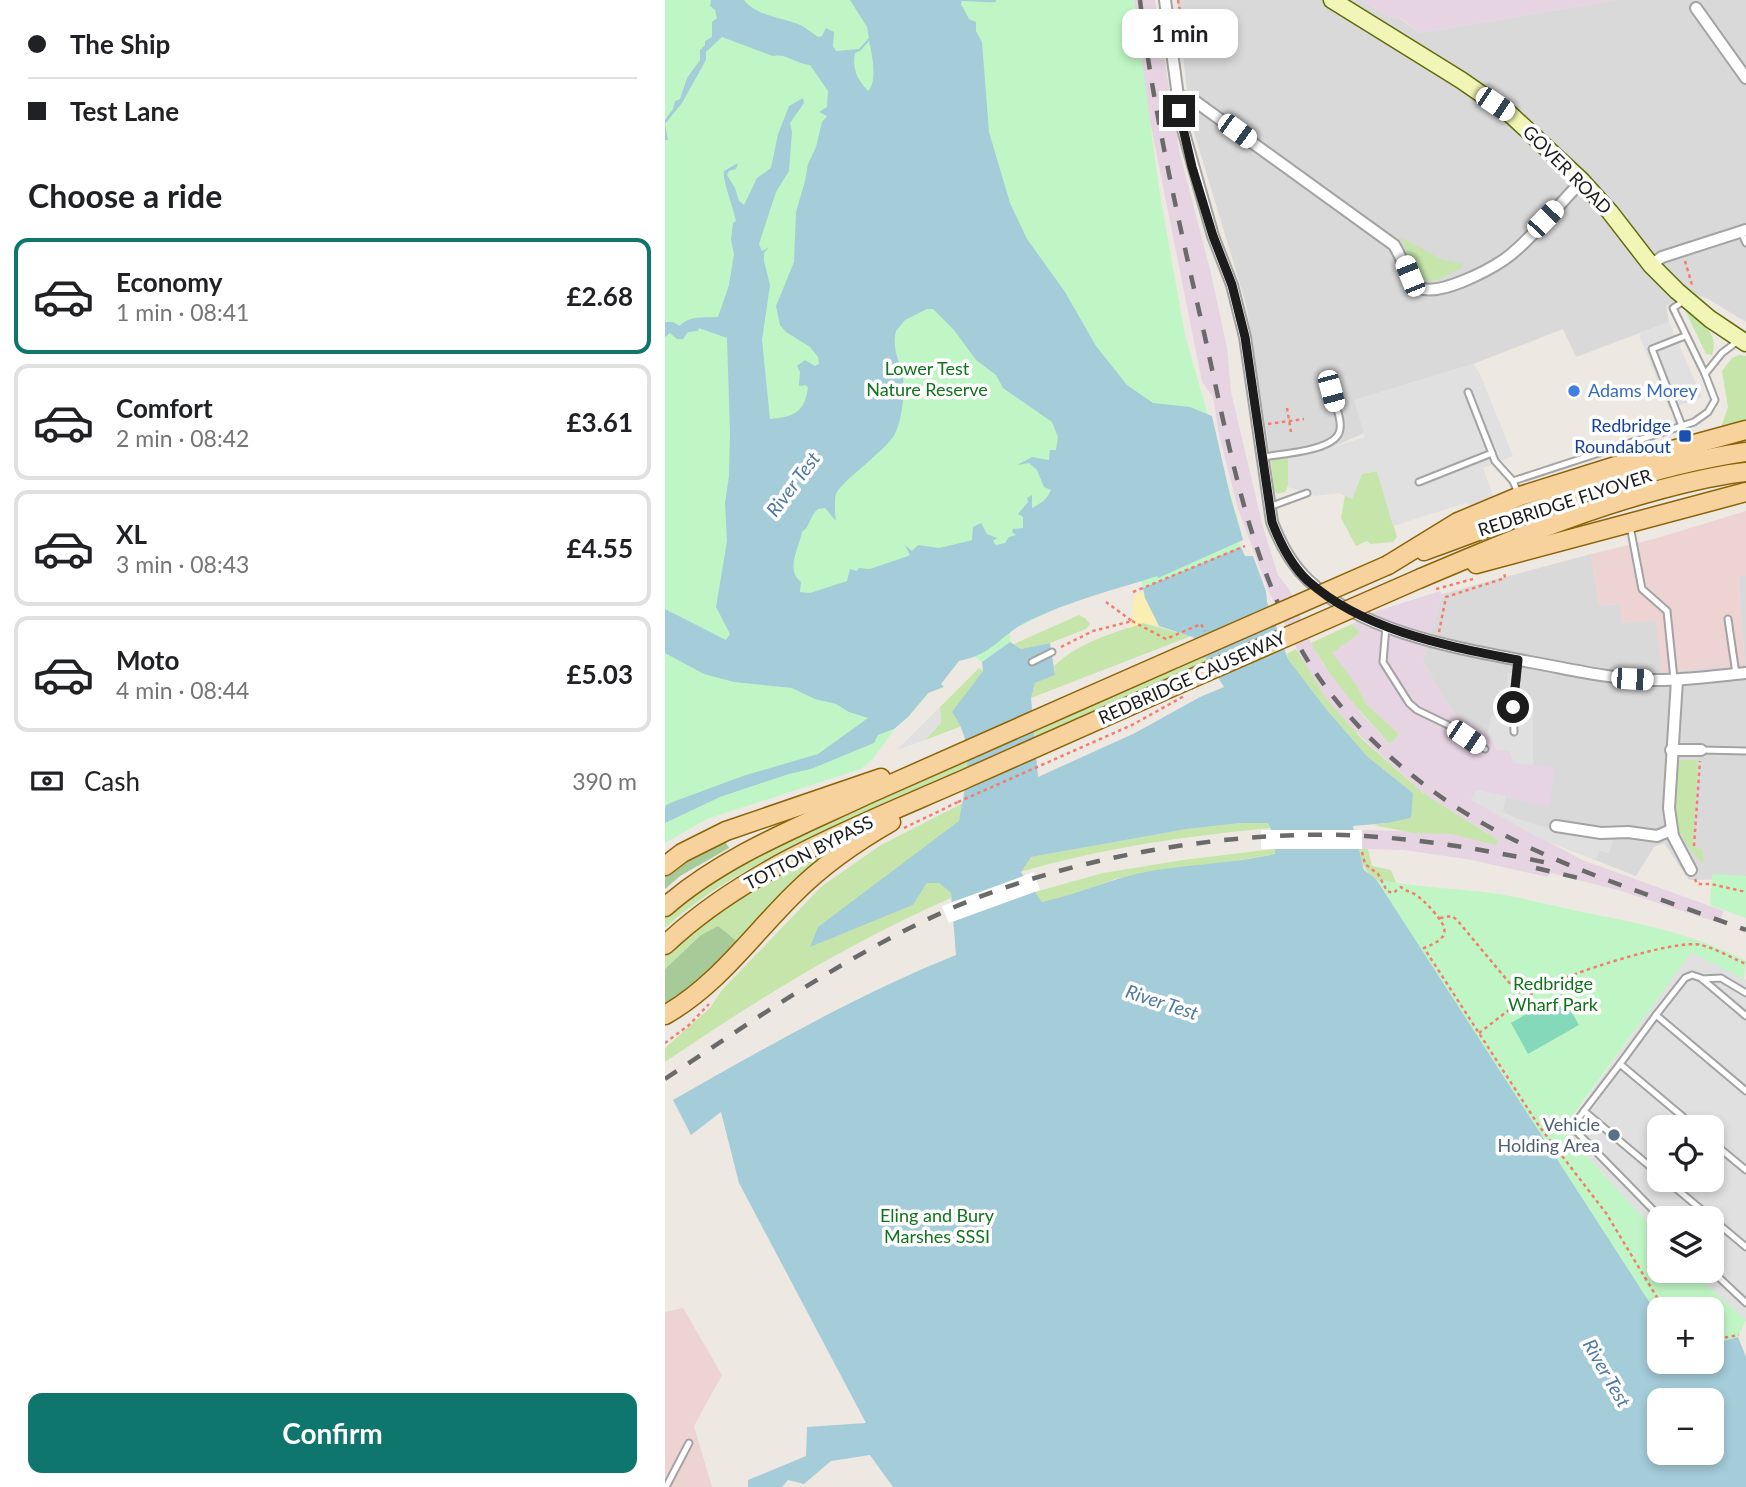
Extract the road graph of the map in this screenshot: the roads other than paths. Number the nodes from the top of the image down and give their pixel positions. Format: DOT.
graph roads {
  1 [pos="1165,0"];
  2 [pos="1332,0"];
  3 [pos="1696,8"];
  4 [pos="1746,78"];
  5 [pos="1176,96"];
  6 [pos="1582,181"];
  7 [pos="1744,235"];
  8 [pos="1651,265"];
  9 [pos="1690,293"];
  10 [pos="1685,336"];
  11 [pos="1742,342"];
  12 [pos="1705,374"];
  13 [pos="1331,391"];
  14 [pos="1468,392"];
  15 [pos="1682,426"];
  16 [pos="1746,430"];
  17 [pos="1746,452"];
  18 [pos="1492,453"];
  19 [pos="1262,457"];
  20 [pos="1746,472"];
  21 [pos="1660,481"];
  22 [pos="1419,482"];
  23 [pos="1516,488"];
  24 [pos="1746,492"];
  25 [pos="1307,493"];
  26 [pos="1269,507"];
  27 [pos="1630,523"];
  28 [pos="1388,565"];
  29 [pos="1421,578"];
  30 [pos="1728,619"];
  31 [pos="1386,626"];
  32 [pos="1052,652"];
  33 [pos="1518,660"];
  34 [pos="1032,662"];
  35 [pos="1741,673"];
  36 [pos="1676,680"];
  37 [pos="1514,732"];
  38 [pos="1485,749"];
  39 [pos="964,750"];
  40 [pos="1671,750"];
  41 [pos="1701,750"];
  42 [pos="1746,751"];
  43 [pos="963,780"];
  44 [pos="1556,826"];
  45 [pos="1671,830"];
  46 [pos="665,866"];
  47 [pos="1691,870"];
  48 [pos="665,907"];
  49 [pos="665,945"];
  50 [pos="1702,979"];
  51 [pos="1746,993"];
  52 [pos="665,1015"];
  53 [pos="1656,1015"];
  54 [pos="1746,1016"];
  55 [pos="1620,1064"];
  56 [pos="1746,1091"];
  57 [pos="1584,1111"];
  58 [pos="1681,1115"];
  59 [pos="1724,1152"];
  60 [pos="1647,1164"];
  61 [pos="1746,1170"];
  62 [pos="1680,1192"];
  63 [pos="1649,1206"];
  64 [pos="1746,1247"];
  65 [pos="1724,1282"];
  66 [pos="1746,1303"];
  67 [pos="689,1443"];
  68 [pos="666,1487"];
  1 -- 5 [label="street"];
  2 -- 6 [label="street, GOVER ROAD"];
  3 -- 4 [label="street"];
  5 -- 6 [label="street"];
  5 -- 19 [label="street"];
  6 -- 8 [label="street, GOVER ROAD"];
  7 -- 8 [label="street"];
  8 -- 9 [label="street, GOVER ROAD"];
  9 -- 10 [label="lane"];
  9 -- 11 [label="street, GOVER ROAD"];
  10 -- 12 [label="lane"];
  10 -- 15 [label="lane"];
  11 -- 12 [label="lane"];
  12 -- 15 [label="lane"];
  13 -- 19 [label="lane"];
  14 -- 18 [label="lane"];
  15 -- 23 [label="lane"];
  16 -- 23 [label="main road"];
  17 -- 21 [label="main road, REDBRIDGE FLYOVER"];
  18 -- 22 [label="lane"];
  18 -- 23 [label="lane"];
  19 -- 26 [label="street"];
  20 -- 21 [label="main road, REDBRIDGE FLYOVER"];
  21 -- 28 [label="main road, REDBRIDGE FLYOVER"];
  21 -- 29 [label="main road, REDBRIDGE FLYOVER"];
  23 -- 28 [label="main road"];
  24 -- 27 [label="main road"];
  25 -- 26 [label="lane"];
  26 -- 31 [label="street"];
  27 -- 29 [label="main road"];
  27 -- 36 [label="lane"];
  28 -- 39 [label="main road, REDBRIDGE CAUSEWAY, bridge"];
  29 -- 43 [label="main road, REDBRIDGE CAUSEWAY, bridge"];
  30 -- 35 [label="lane"];
  31 -- 33 [label="street"];
  31 -- 38 [label="lane"];
  32 -- 34 [label="lane"];
  33 -- 36 [label="street"];
  33 -- 37 [label="lane"];
  35 -- 36 [label="street"];
  36 -- 40 [label="street"];
  39 -- 46 [label="main road"];
  39 -- 48 [label="main road, TOTTON BYPASS"];
  40 -- 41 [label="street"];
  40 -- 45 [label="street"];
  41 -- 42 [label="lane"];
  43 -- 49 [label="main road, TOTTON BYPASS"];
  43 -- 52 [label="main road"];
  44 -- 45 [label="street"];
  45 -- 47 [label="street"];
  50 -- 51 [label="lane"];
  50 -- 53 [label="lane"];
  50 -- 54 [label="lane"];
  53 -- 55 [label="lane"];
  53 -- 56 [label="lane"];
  55 -- 57 [label="lane"];
  55 -- 58 [label="lane"];
  57 -- 60 [label="lane"];
  57 -- 63 [label="lane"];
  59 -- 61 [label="lane"];
  62 -- 64 [label="lane"];
  65 -- 66 [label="lane"];
  67 -- 68 [label="lane"];
}
